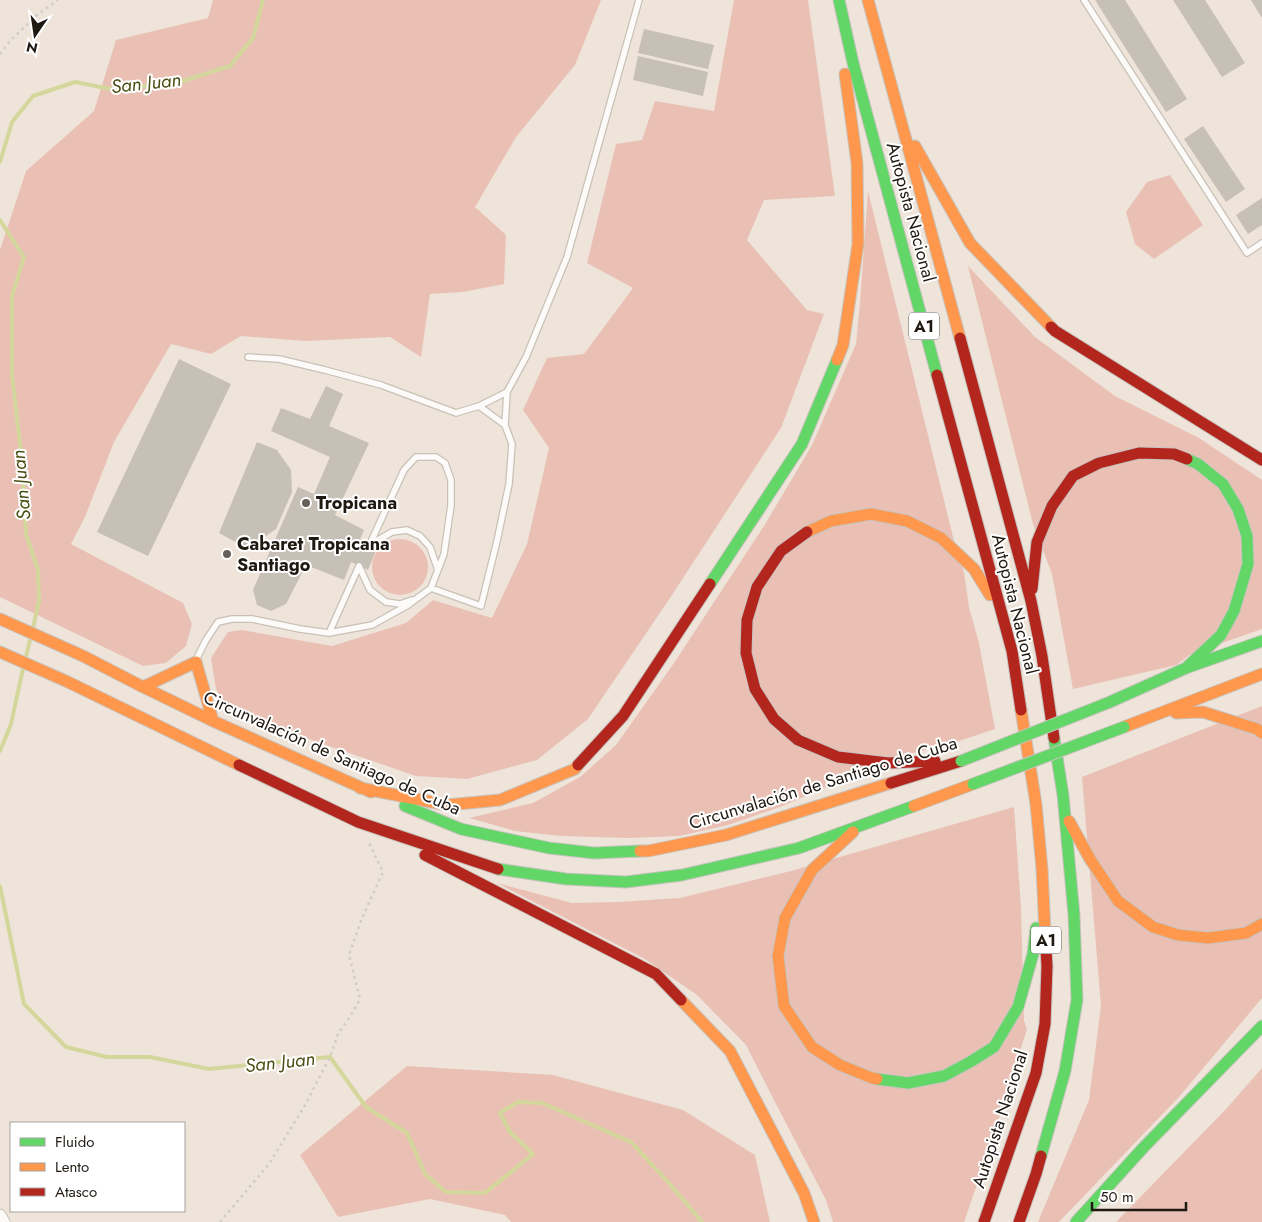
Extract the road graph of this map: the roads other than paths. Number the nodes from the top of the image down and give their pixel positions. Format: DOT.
graph roads {
  1 [pos="639,0"];
  2 [pos="835,0"];
  3 [pos="839,0"];
  4 [pos="868,0"];
  5 [pos="1084,0"];
  6 [pos="898,110"];
  7 [pos="1262,243"];
  8 [pos="248,357"];
  9 [pos="507,392"];
  10 [pos="479,406"];
  11 [pos="505,425"];
  12 [pos="1262,460"];
  13 [pos="438,570"];
  14 [pos="431,588"];
  15 [pos="417,599"];
  16 [pos="1031,601"];
  17 [pos="0,619"];
  18 [pos="329,633"];
  19 [pos="1262,641"];
  20 [pos="1012,651"];
  21 [pos="0,652"];
  22 [pos="196,662"];
  23 [pos="1186,668"];
  24 [pos="1262,674"];
  25 [pos="143,687"];
  26 [pos="1156,715"];
  27 [pos="213,720"];
  28 [pos="1262,733"];
  29 [pos="961,760"];
  30 [pos="360,788"];
  31 [pos="1064,813"];
  32 [pos="358,822"];
  33 [pos="860,825"];
  34 [pos="1042,869"];
  35 [pos="1262,924"];
  36 [pos="1262,1026"];
  37 [pos="0,1215"];
  38 [pos="4,1222"];
  39 [pos="814,1222"];
  40 [pos="984,1222"];
  41 [pos="1019,1222"];
  42 [pos="1076,1222"];
  1 -- 9 [label="lane"];
  2 -- 30 [label="highway"];
  3 -- 20 [label="highway, Autopista Nacional / A1"];
  4 -- 6 [label="highway, Autopista Nacional / A1"];
  5 -- 7 [label="lane"];
  6 -- 12 [label="highway"];
  6 -- 16 [label="highway, Autopista Nacional / A1"];
  8 -- 10 [label="lane"];
  9 -- 10 [label="lane"];
  9 -- 11 [label="lane"];
  10 -- 11 [label="lane"];
  11 -- 14 [label="lane"];
  13 -- 13 [label="lane"];
  13 -- 14 [label="lane"];
  14 -- 15 [label="lane"];
  15 -- 18 [label="lane"];
  15 -- 18 [label="lane"];
  16 -- 23 [label="highway"];
  16 -- 31 [label="highway, Autopista Nacional / A1"];
  17 -- 25 [label="highway, Circunvalación de Santiago de Cuba"];
  18 -- 22 [label="lane"];
  19 -- 23 [label="highway, Circunvalación de Santiago de Cuba"];
  20 -- 29 [label="highway"];
  20 -- 34 [label="highway, Autopista Nacional / A1"];
  21 -- 32 [label="highway"];
  22 -- 25 [label="highway"];
  22 -- 27 [label="highway"];
  23 -- 29 [label="highway, Circunvalación de Santiago de Cuba, bridge"];
  24 -- 26 [label="highway"];
  25 -- 27 [label="highway, Circunvalación de Santiago de Cuba"];
  26 -- 28 [label="highway"];
  26 -- 33 [label="highway, bridge"];
  27 -- 30 [label="highway, Circunvalación de Santiago de Cuba"];
  29 -- 30 [label="highway, Circunvalación de Santiago de Cuba"];
  31 -- 35 [label="highway"];
  31 -- 41 [label="highway, Autopista Nacional / A1"];
  32 -- 33 [label="highway"];
  32 -- 39 [label="highway"];
  33 -- 34 [label="highway"];
  34 -- 40 [label="highway, Autopista Nacional / A1"];
  36 -- 42 [label="highway"];
  37 -- 38 [label="street"];
}
